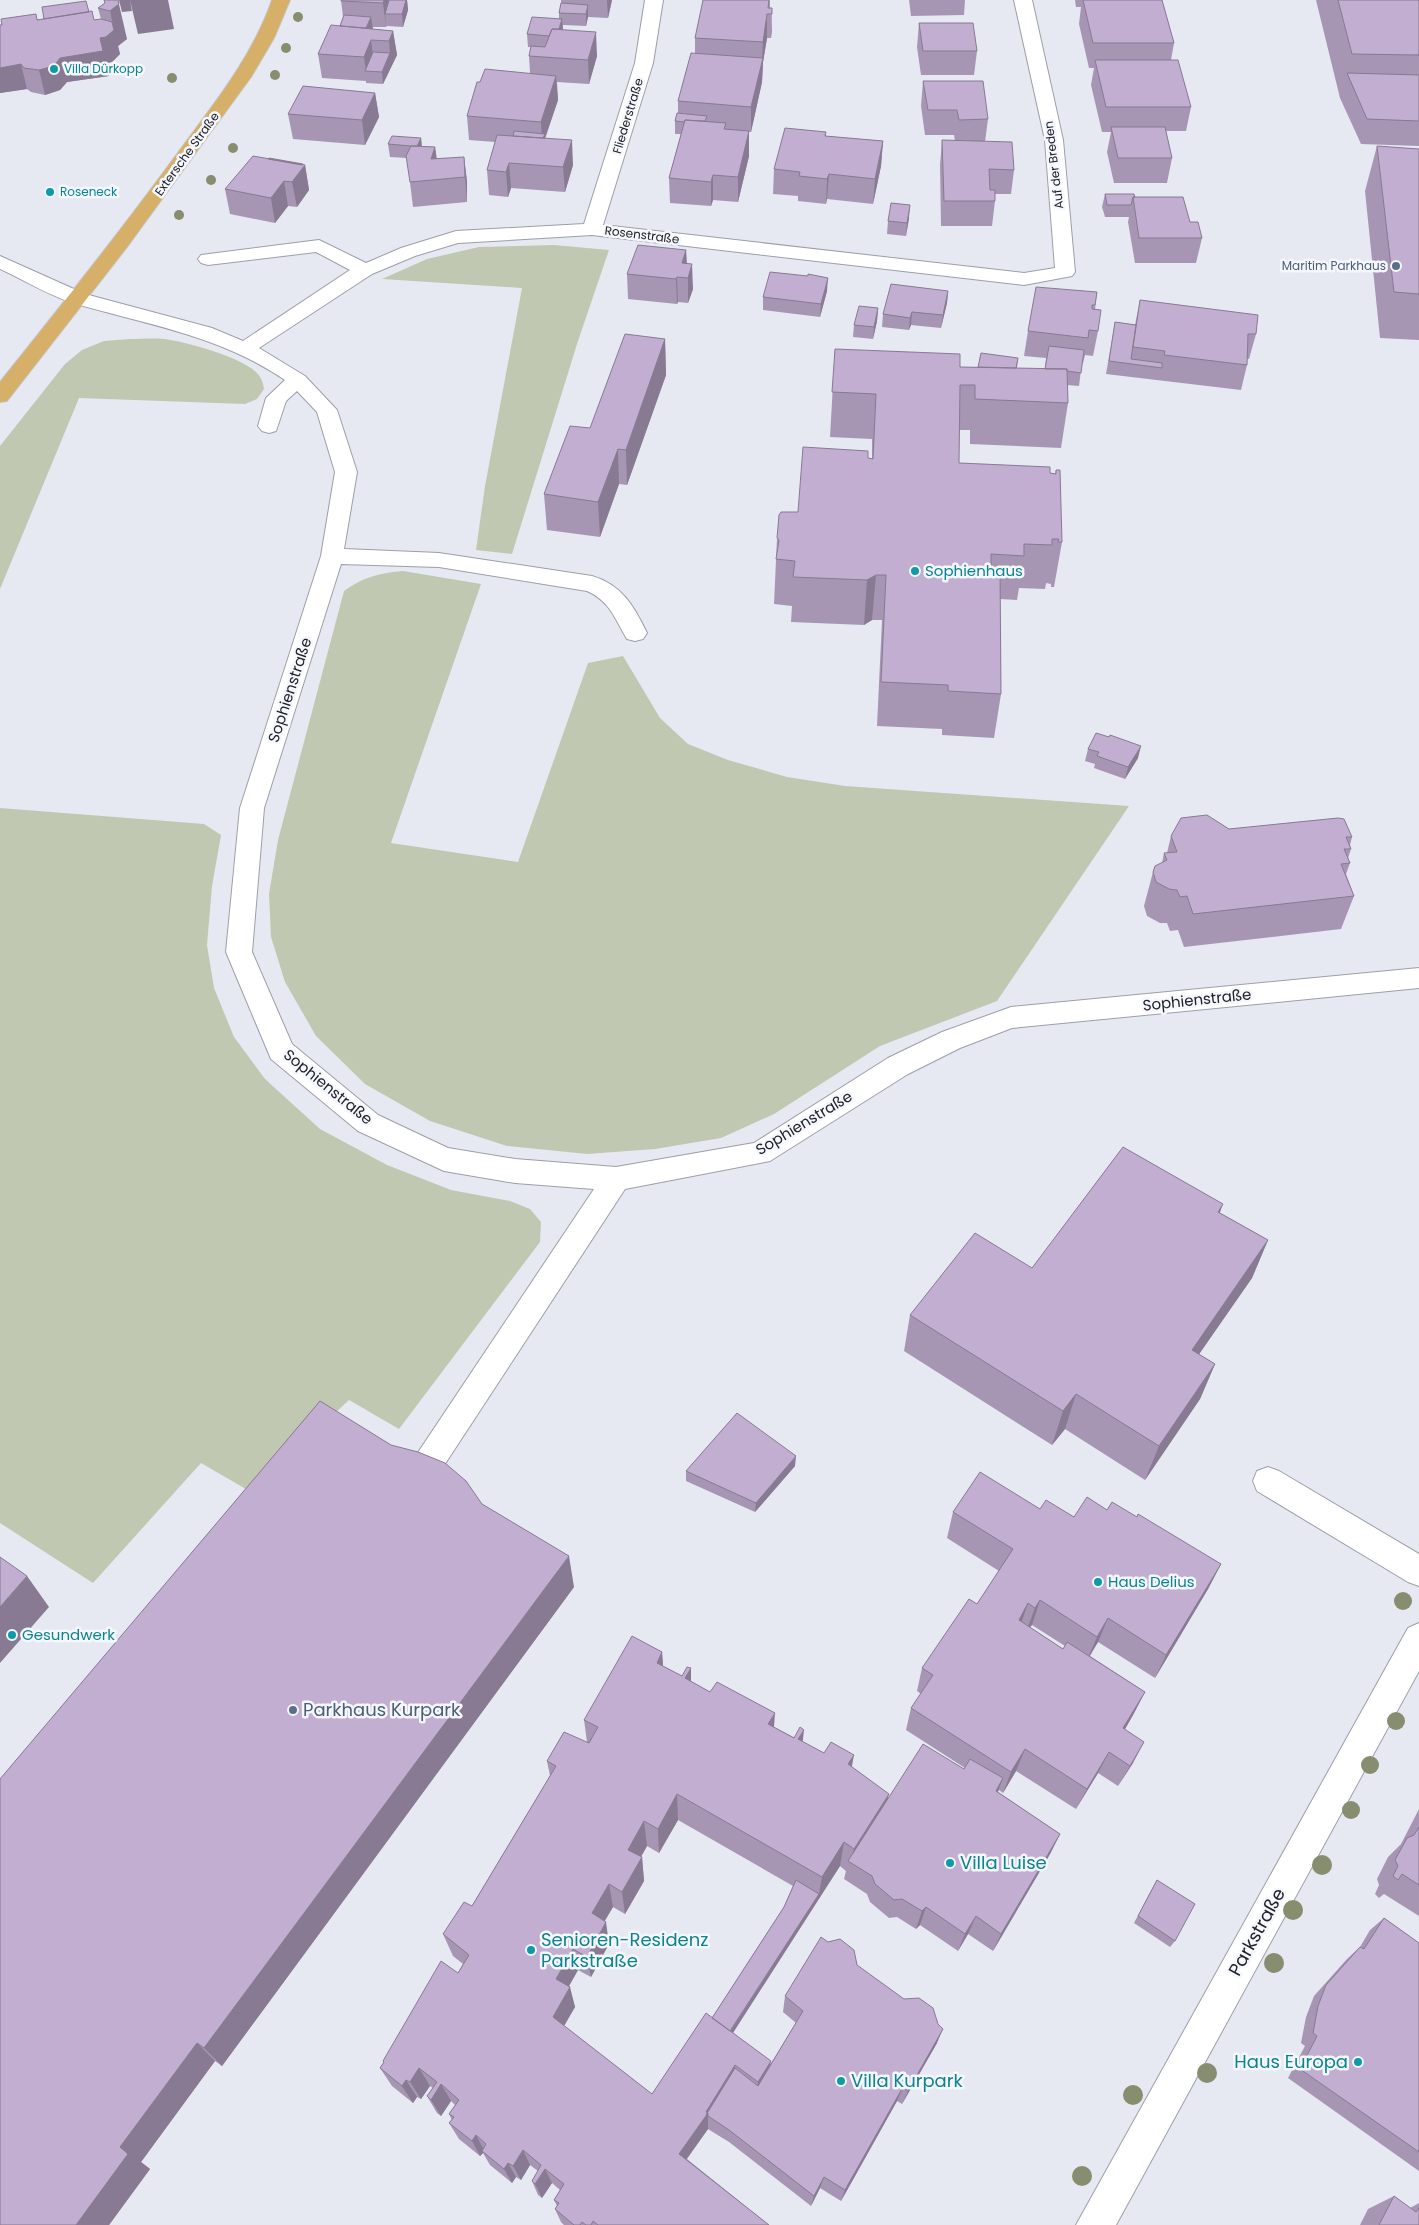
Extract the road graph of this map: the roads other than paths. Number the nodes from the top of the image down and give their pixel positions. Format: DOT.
graph roads {
  1 [pos="281,0"];
  2 [pos="654,0"];
  3 [pos="1023,0"];
  4 [pos="592,229"];
  5 [pos="208,259"];
  6 [pos="0,262"];
  7 [pos="365,270"];
  8 [pos="1066,272"];
  9 [pos="78,298"];
  10 [pos="246,349"];
  11 [pos="298,380"];
  12 [pos="0,396"];
  13 [pos="269,426"];
  14 [pos="332,556"];
  15 [pos="635,633"];
  16 [pos="1419,978"];
  17 [pos="616,1179"];
  18 [pos="1268,1482"];
  19 [pos="427,1486"];
  20 [pos="1419,1571"];
  21 [pos="1419,1639"];
  22 [pos="1096,2225"];
  1 -- 9 [label="main road, Extersche Straße"];
  2 -- 4 [label="street, Fliederstraße"];
  3 -- 8 [label="street, Auf der Breden"];
  4 -- 7 [label="street, Rosenstraße"];
  4 -- 8 [label="street, Rosenstraße"];
  5 -- 7 [label="street"];
  6 -- 9 [label="street, Sophienstraße"];
  7 -- 10 [label="street, Rosenstraße"];
  9 -- 10 [label="street, Sophienstraße"];
  9 -- 12 [label="main road, Extersche Straße"];
  10 -- 11 [label="street, Sophienstraße"];
  11 -- 13 [label="street"];
  11 -- 14 [label="street, Sophienstraße"];
  14 -- 15 [label="street"];
  14 -- 17 [label="street, Sophienstraße"];
  16 -- 17 [label="street, Sophienstraße"];
  17 -- 19 [label="street"];
  18 -- 20 [label="street"];
  21 -- 22 [label="street, Parkstraße"];
}
